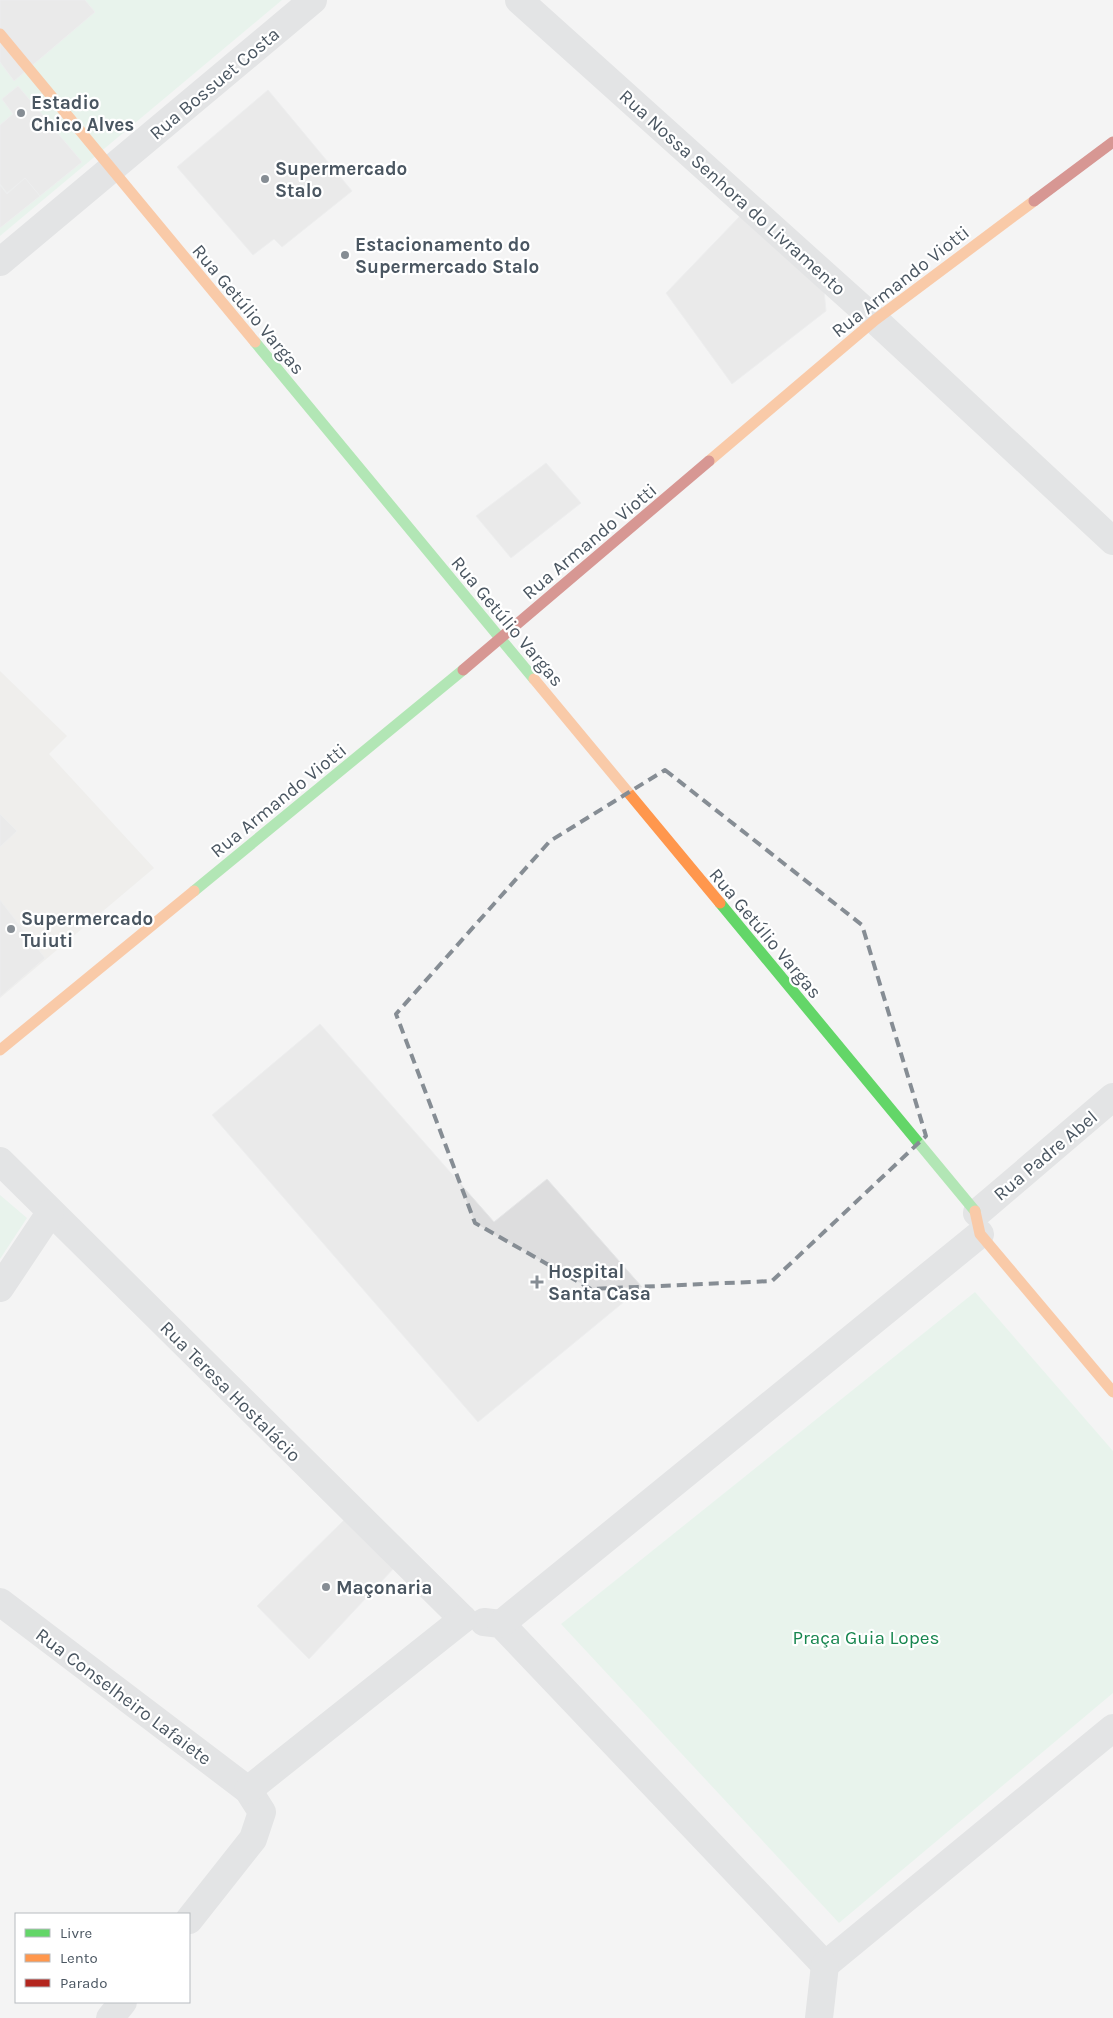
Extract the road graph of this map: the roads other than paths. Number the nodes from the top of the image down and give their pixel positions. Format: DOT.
graph roads {
  1 [pos="313,0"];
  2 [pos="519,0"];
  3 [pos="532,0"];
  4 [pos="0,34"];
  5 [pos="573,48"];
  6 [pos="1113,142"];
  7 [pos="112,170"];
  8 [pos="0,262"];
  9 [pos="875,320"];
  10 [pos="1113,540"];
  11 [pos="500,640"];
  12 [pos="0,1050"];
  13 [pos="1113,1097"];
  14 [pos="0,1161"];
  15 [pos="50,1213"];
  16 [pos="979,1224"];
  17 [pos="0,1288"];
  18 [pos="1113,1392"];
  19 [pos="0,1602"];
  20 [pos="463,1619"];
  21 [pos="501,1624"];
  22 [pos="1113,1728"];
  23 [pos="248,1790"];
  24 [pos="190,1919"];
  25 [pos="825,1965"];
  26 [pos="122,2003"];
  27 [pos="110,2018"];
  28 [pos="819,2018"];
  1 -- 7 [label="street, Rua Bossuet Costa"];
  2 -- 5 [label="street, Rua Nossa Senhora do Livramento"];
  3 -- 5 [label="street, Rua Nossa Senhora do Livramento"];
  4 -- 7 [label="street, Rua Getúlio Vargas"];
  5 -- 9 [label="street, Rua Nossa Senhora do Livramento"];
  6 -- 9 [label="street, Rua Armando Viotti"];
  7 -- 8 [label="street, Rua Bossuet Costa"];
  7 -- 11 [label="street, Rua Getúlio Vargas"];
  9 -- 10 [label="street, Rua Nossa Senhora do Livramento"];
  9 -- 11 [label="street, Rua Armando Viotti"];
  11 -- 12 [label="street, Rua Armando Viotti"];
  11 -- 16 [label="street, Rua Getúlio Vargas"];
  13 -- 16 [label="street, Rua Padre Abel"];
  14 -- 15 [label="street, Rua Teresa Hostalácio"];
  15 -- 17 [label="street"];
  15 -- 20 [label="street, Rua Teresa Hostalácio"];
  16 -- 18 [label="street"];
  16 -- 21 [label="street"];
  19 -- 23 [label="street, Rua Conselheiro Lafaiete"];
  20 -- 21 [label="street"];
  20 -- 23 [label="street"];
  21 -- 25 [label="street"];
  22 -- 25 [label="street"];
  23 -- 24 [label="street"];
  25 -- 28 [label="street"];
  26 -- 27 [label="street"];
}
